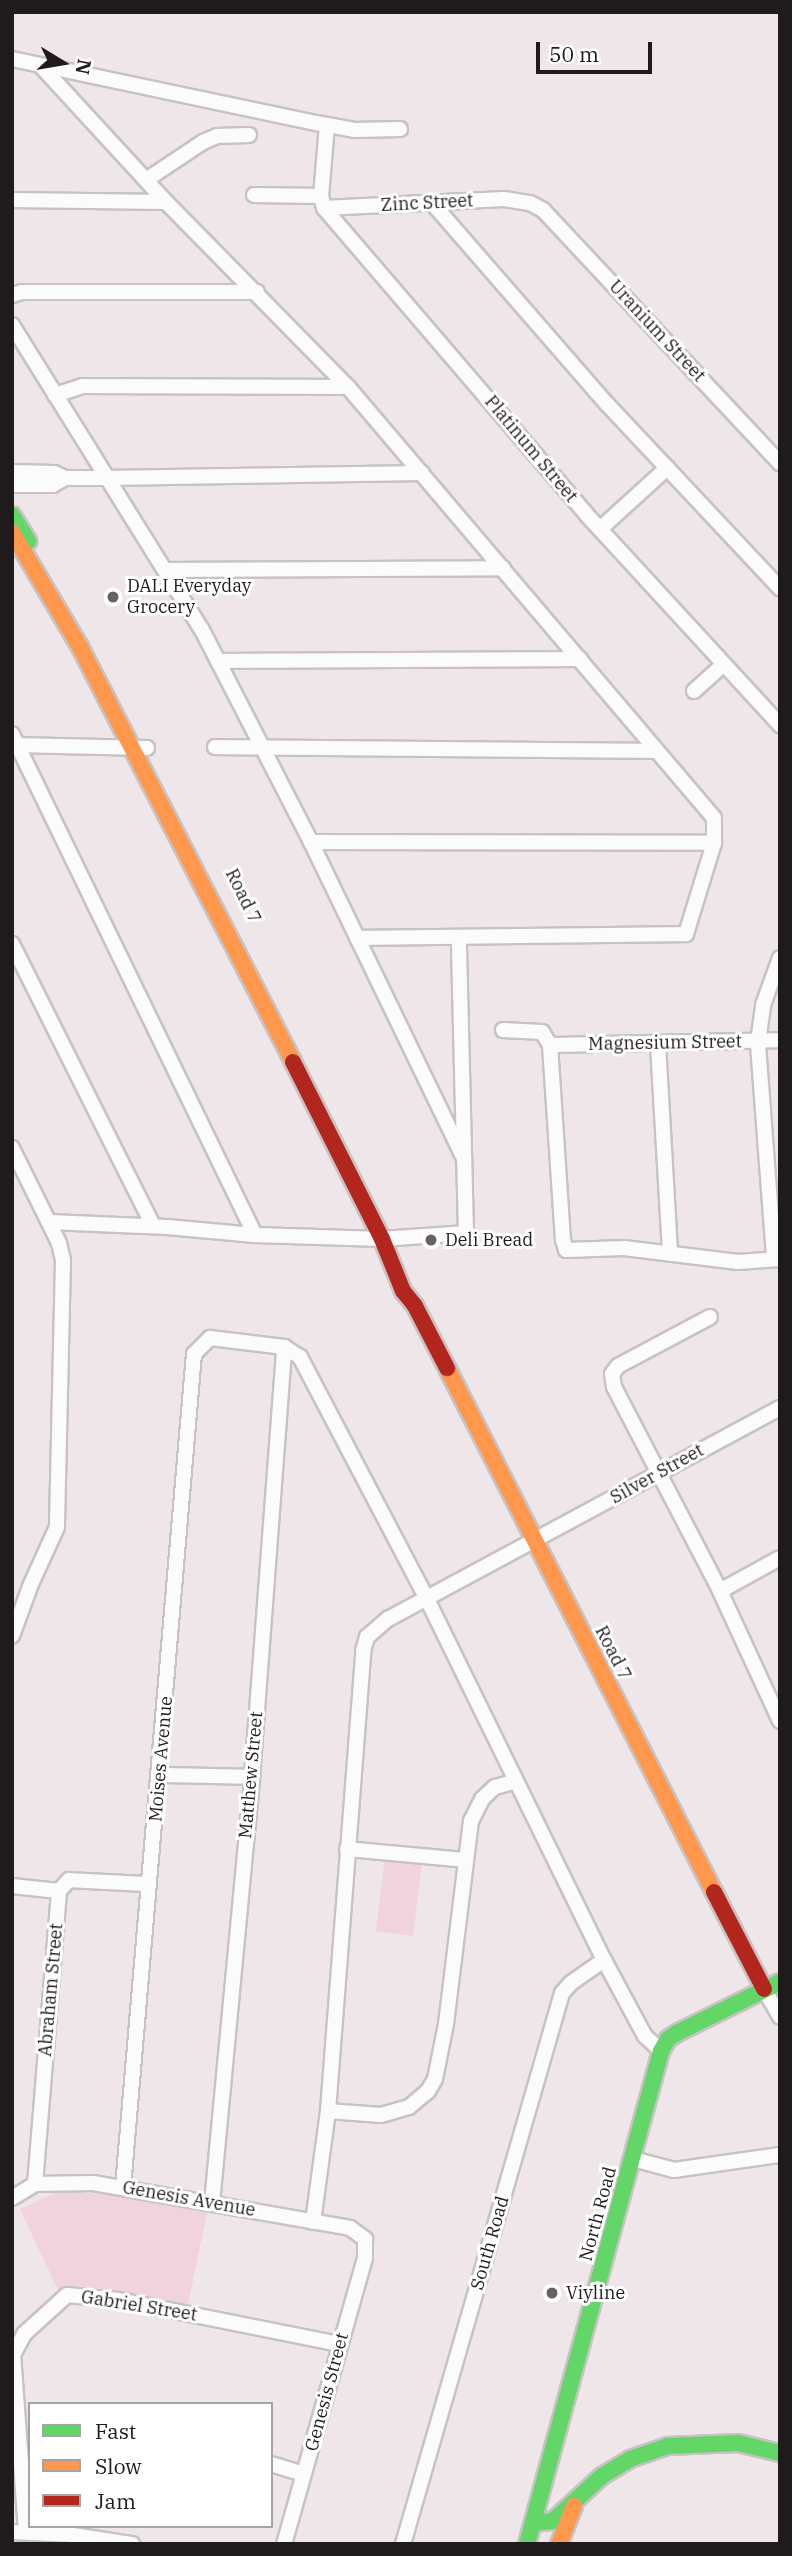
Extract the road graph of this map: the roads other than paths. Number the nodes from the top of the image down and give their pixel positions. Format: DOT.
graph roads {
  1 [pos="12,59"];
  2 [pos="41,66"];
  3 [pos="327,125"];
  4 [pos="400,129"];
  5 [pos="249,135"];
  6 [pos="146,180"];
  7 [pos="254,195"];
  8 [pos="12,200"];
  9 [pos="166,202"];
  10 [pos="323,202"];
  11 [pos="530,203"];
  12 [pos="433,204"];
  13 [pos="257,292"];
  14 [pos="12,295"];
  15 [pos="12,325"];
  16 [pos="348,387"];
  17 [pos="55,396"];
  18 [pos="780,463"];
  19 [pos="667,468"];
  20 [pos="12,472"];
  21 [pos="422,473"];
  22 [pos="65,478"];
  23 [pos="105,478"];
  24 [pos="12,485"];
  25 [pos="12,515"];
  26 [pos="600,529"];
  27 [pos="12,532"];
  28 [pos="503,568"];
  29 [pos="166,570"];
  30 [pos="780,588"];
  31 [pos="580,659"];
  32 [pos="218,661"];
  33 [pos="723,665"];
  34 [pos="694,691"];
  35 [pos="780,724"];
  36 [pos="14,742"];
  37 [pos="260,746"];
  38 [pos="139,747"];
  39 [pos="215,747"];
  40 [pos="656,751"];
  41 [pos="312,842"];
  42 [pos="714,842"];
  43 [pos="459,937"];
  44 [pos="357,938"];
  45 [pos="12,944"];
  46 [pos="780,958"];
  47 [pos="503,1030"];
  48 [pos="780,1040"];
  49 [pos="758,1042"];
  50 [pos="658,1044"];
  51 [pos="550,1045"];
  52 [pos="12,1148"];
  53 [pos="464,1159"];
  54 [pos="49,1222"];
  55 [pos="153,1226"];
  56 [pos="255,1235"];
  57 [pos="386,1239"];
  58 [pos="670,1254"];
  59 [pos="777,1258"];
  60 [pos="710,1317"];
  61 [pos="284,1346"];
  62 [pos="780,1409"];
  63 [pos="659,1472"];
  64 [pos="535,1542"];
  65 [pos="780,1558"];
  66 [pos="720,1591"];
  67 [pos="427,1599"];
  68 [pos="12,1636"];
  69 [pos="774,1696"];
  70 [pos="780,1721"];
  71 [pos="160,1775"];
  72 [pos="252,1777"];
  73 [pos="514,1782"];
  74 [pos="347,1849"];
  75 [pos="466,1860"];
  76 [pos="149,1884"];
  77 [pos="12,1886"];
  78 [pos="59,1891"];
  79 [pos="604,1960"];
  80 [pos="780,1982"];
  81 [pos="764,1989"];
  82 [pos="780,2017"];
  83 [pos="661,2052"];
  84 [pos="328,2111"];
  85 [pos="780,2155"];
  86 [pos="633,2158"];
  87 [pos="35,2184"];
  88 [pos="123,2187"];
  89 [pos="12,2198"];
  90 [pos="212,2203"];
  91 [pos="313,2222"];
  92 [pos="365,2239"];
  93 [pos="340,2344"];
  94 [pos="24,2416"];
  95 [pos="780,2453"];
  96 [pos="273,2465"];
  97 [pos="304,2474"];
  98 [pos="577,2498"];
  99 [pos="533,2523"];
  100 [pos="19,2532"];
  101 [pos="132,2544"];
  102 [pos="284,2544"];
  103 [pos="403,2544"];
  104 [pos="527,2544"];
  105 [pos="559,2544"];
  1 -- 2 [label="street"];
  2 -- 3 [label="street"];
  2 -- 6 [label="street"];
  3 -- 4 [label="street"];
  3 -- 10 [label="street"];
  5 -- 6 [label="street"];
  6 -- 9 [label="street"];
  7 -- 10 [label="street, Zinc Street"];
  8 -- 9 [label="street"];
  9 -- 13 [label="street"];
  10 -- 12 [label="street, Zinc Street"];
  10 -- 26 [label="street, Platinum Street"];
  11 -- 12 [label="street, Zinc Street"];
  11 -- 18 [label="street, Uranium Street"];
  12 -- 19 [label="street"];
  13 -- 14 [label="street"];
  13 -- 16 [label="street"];
  15 -- 17 [label="street"];
  16 -- 17 [label="street"];
  16 -- 21 [label="street"];
  17 -- 23 [label="street"];
  19 -- 26 [label="street"];
  19 -- 30 [label="street"];
  20 -- 22 [label="street"];
  21 -- 23 [label="street"];
  21 -- 28 [label="street"];
  22 -- 23 [label="street"];
  22 -- 24 [label="street"];
  23 -- 29 [label="street"];
  25 -- 38 [label="street, Road 7"];
  26 -- 33 [label="street, Platinum Street"];
  27 -- 38 [label="street, Road 7"];
  28 -- 29 [label="street"];
  28 -- 31 [label="street"];
  29 -- 32 [label="street"];
  31 -- 32 [label="street"];
  31 -- 40 [label="street"];
  32 -- 37 [label="street"];
  33 -- 34 [label="street"];
  33 -- 35 [label="street, Platinum Street"];
  36 -- 38 [label="street"];
  36 -- 56 [label="street"];
  37 -- 39 [label="street"];
  37 -- 40 [label="street"];
  37 -- 41 [label="street"];
  38 -- 57 [label="street, Road 7"];
  40 -- 42 [label="street"];
  41 -- 42 [label="street"];
  41 -- 44 [label="street"];
  42 -- 43 [label="street"];
  43 -- 44 [label="street"];
  43 -- 53 [label="street"];
  44 -- 53 [label="street"];
  45 -- 55 [label="street"];
  46 -- 49 [label="street"];
  47 -- 51 [label="street"];
  48 -- 49 [label="street, Magnesium Street"];
  49 -- 50 [label="street, Magnesium Street"];
  49 -- 59 [label="street"];
  50 -- 51 [label="street, Magnesium Street"];
  50 -- 58 [label="street"];
  51 -- 58 [label="street"];
  52 -- 54 [label="street"];
  53 -- 57 [label="street"];
  54 -- 55 [label="street"];
  54 -- 68 [label="street"];
  55 -- 56 [label="street"];
  56 -- 57 [label="street"];
  57 -- 64 [label="street, Road 7"];
  58 -- 59 [label="street"];
  60 -- 63 [label="street"];
  61 -- 67 [label="street"];
  61 -- 71 [label="street, Moises Avenue"];
  61 -- 72 [label="street, Matthew Street"];
  62 -- 63 [label="street, Silver Street"];
  63 -- 64 [label="street, Silver Street"];
  63 -- 66 [label="street"];
  64 -- 67 [label="street, Silver Street"];
  64 -- 81 [label="street, Road 7"];
  65 -- 66 [label="street"];
  66 -- 69 [label="street"];
  67 -- 73 [label="street"];
  67 -- 74 [label="street, Silver Street"];
  69 -- 70 [label="street"];
  71 -- 72 [label="street"];
  71 -- 76 [label="street, Moises Avenue"];
  72 -- 90 [label="street, Matthew Street"];
  73 -- 75 [label="street"];
  73 -- 79 [label="street"];
  74 -- 75 [label="street"];
  74 -- 84 [label="street"];
  75 -- 84 [label="street"];
  76 -- 78 [label="street"];
  76 -- 88 [label="street, Moises Avenue"];
  77 -- 78 [label="street"];
  78 -- 87 [label="street, Abraham Street"];
  79 -- 83 [label="street"];
  79 -- 103 [label="street, South Road"];
  80 -- 81 [label="street"];
  81 -- 82 [label="street, Road 7"];
  81 -- 83 [label="street"];
  83 -- 86 [label="street, North Road"];
  84 -- 91 [label="street"];
  85 -- 86 [label="street"];
  86 -- 99 [label="street, North Road"];
  87 -- 88 [label="street, Genesis Avenue"];
  87 -- 89 [label="street, Genesis Avenue"];
  88 -- 90 [label="street, Genesis Avenue"];
  90 -- 91 [label="street, Genesis Avenue"];
  91 -- 92 [label="street, Genesis Avenue"];
  92 -- 93 [label="street, Genesis Street"];
  93 -- 94 [label="street, Gabriel Street"];
  93 -- 97 [label="street, Genesis Street"];
  94 -- 100 [label="street, Gabriel Street"];
  95 -- 98 [label="street"];
  96 -- 97 [label="street"];
  97 -- 102 [label="street, Genesis Street"];
  98 -- 99 [label="street"];
  98 -- 105 [label="street"];
  99 -- 104 [label="street, North Road"];
  100 -- 101 [label="street"];
}
